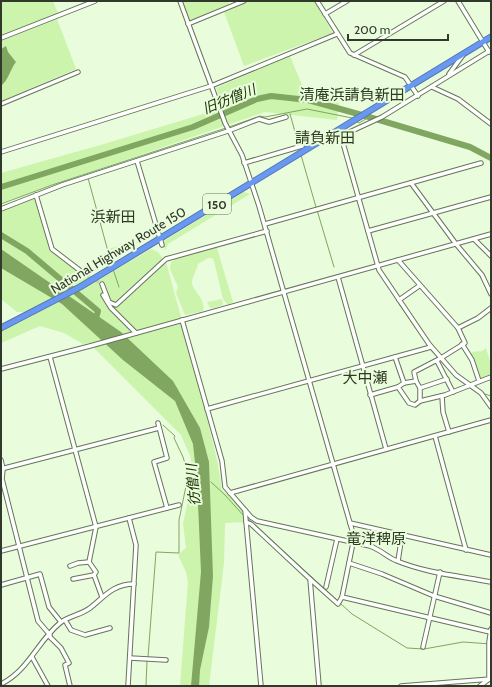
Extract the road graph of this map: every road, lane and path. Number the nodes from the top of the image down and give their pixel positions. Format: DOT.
graph roads {
  1 [pos="94,1"];
  2 [pos="180,1"];
  3 [pos="244,1"];
  4 [pos="317,1"];
  5 [pos="347,1"];
  6 [pos="444,1"];
  7 [pos="458,1"];
  8 [pos="325,14"];
  9 [pos="188,24"];
  10 [pos="337,34"];
  11 [pos="491,37"];
  12 [pos="1,38"];
  13 [pos="483,42"];
  14 [pos="490,51"];
  15 [pos="464,54"];
  16 [pos="354,55"];
  17 [pos="78,72"];
  18 [pos="443,80"];
  19 [pos="211,86"];
  20 [pos="412,86"];
  21 [pos="432,87"];
  22 [pos="418,96"];
  23 [pos="1,104"];
  24 [pos="286,117"];
  25 [pos="491,124"];
  26 [pos="228,131"];
  27 [pos="302,146"];
  28 [pos="1,152"];
  29 [pos="137,161"];
  30 [pos="244,163"];
  31 [pos="482,163"];
  32 [pos="251,183"];
  33 [pos="411,183"];
  34 [pos="36,195"];
  35 [pos="491,197"];
  36 [pos="359,198"];
  37 [pos="1,209"];
  38 [pos="433,213"];
  39 [pos="265,224"];
  40 [pos="267,231"];
  41 [pos="368,231"];
  42 [pos="491,234"];
  43 [pos="160,238"];
  44 [pos="474,239"];
  45 [pos="456,244"];
  46 [pos="162,245"];
  47 [pos="491,256"];
  48 [pos="398,260"];
  49 [pos="378,266"];
  50 [pos="82,272"];
  51 [pos="338,277"];
  52 [pos="419,286"];
  53 [pos="284,292"];
  54 [pos="491,294"];
  55 [pos="399,300"];
  56 [pos="491,308"];
  57 [pos="182,320"];
  58 [pos="1,328"];
  59 [pos="458,328"];
  60 [pos="136,334"];
  61 [pos="462,344"];
  62 [pos="431,346"];
  63 [pos="50,357"];
  64 [pos="395,357"];
  65 [pos="439,360"];
  66 [pos="362,366"];
  67 [pos="1,369"];
  68 [pos="491,377"];
  69 [pos="447,379"];
  70 [pos="310,381"];
  71 [pos="416,381"];
  72 [pos="479,381"];
  73 [pos="404,383"];
  74 [pos="470,385"];
  75 [pos="398,387"];
  76 [pos="420,388"];
  77 [pos="453,392"];
  78 [pos="370,395"];
  79 [pos="442,396"];
  80 [pos="420,401"];
  81 [pos="491,407"];
  82 [pos="207,409"];
  83 [pos="491,420"];
  84 [pos="158,423"];
  85 [pos="159,428"];
  86 [pos="449,432"];
  87 [pos="435,436"];
  88 [pos="386,449"];
  89 [pos="75,450"];
  90 [pos="1,460"];
  91 [pos="333,464"];
  92 [pos="2,469"];
  93 [pos="230,493"];
  94 [pos="179,505"];
  95 [pos="167,508"];
  96 [pos="245,509"];
  97 [pos="129,518"];
  98 [pos="246,521"];
  99 [pos="350,523"];
  100 [pos="96,527"];
  101 [pos="402,535"];
  102 [pos="337,539"];
  103 [pos="354,543"];
  104 [pos="19,546"];
  105 [pos="466,550"];
  106 [pos="1,551"];
  107 [pos="491,555"];
  108 [pos="398,561"];
  109 [pos="89,562"];
  110 [pos="349,563"];
  111 [pos="70,566"];
  112 [pos="440,572"];
  113 [pos="94,575"];
  114 [pos="28,578"];
  115 [pos="73,579"];
  116 [pos="310,579"];
  117 [pos="491,582"];
  118 [pos="134,584"];
  119 [pos="1,585"];
  120 [pos="326,587"];
  121 [pos="434,596"];
  122 [pos="102,597"];
  123 [pos="342,597"];
  124 [pos="491,613"];
  125 [pos="430,617"];
  126 [pos="63,621"];
  127 [pos="110,628"];
  128 [pos="491,630"];
  129 [pos="49,636"];
  130 [pos="423,647"];
  131 [pos="32,657"];
  132 [pos="130,658"];
  133 [pos="166,660"];
  134 [pos="490,679"];
  135 [pos="4,683"];
  136 [pos="435,685"];
  137 [pos="48,686"];
  138 [pos="70,686"];
  139 [pos="128,686"];
  140 [pos="260,686"];
  141 [pos="319,686"];
  142 [pos="401,686"];
  143 [pos="480,686"];
  1 -- 12 [label="street"];
  2 -- 9 [label="street"];
  3 -- 9 [label="street"];
  4 -- 8 [label="street"];
  5 -- 8 [label="street"];
  6 -- 16 [label="street"];
  7 -- 13 [label="street"];
  8 -- 10 [label="street"];
  9 -- 19 [label="street"];
  10 -- 16 [label="street"];
  10 -- 19 [label="street"];
  11 -- 13 [label="highway, National Highway Route 150 / 150"];
  13 -- 14 [label="street"];
  13 -- 15 [label="highway, National Highway Route 150 / 150"];
  14 -- 18 [label="street"];
  15 -- 18 [label="street"];
  15 -- 20 [label="highway, National Highway Route 150 / 150"];
  16 -- 20 [label="street"];
  17 -- 23 [label="street"];
  18 -- 21 [label="street"];
  19 -- 26 [label="street"];
  19 -- 28 [label="street"];
  20 -- 22 [label="street"];
  20 -- 32 [label="highway, National Highway Route 150 / 150"];
  21 -- 22 [label="street"];
  21 -- 25 [label="street"];
  22 -- 36 [label="street"];
  24 -- 26 [label="street"];
  26 -- 29 [label="street"];
  26 -- 30 [label="street"];
  27 -- 30 [label="street"];
  29 -- 34 [label="street"];
  29 -- 43 [label="street"];
  30 -- 32 [label="street"];
  31 -- 33 [label="street"];
  32 -- 39 [label="street"];
  32 -- 43 [label="highway, National Highway Route 150 / 150"];
  33 -- 36 [label="street"];
  33 -- 38 [label="street"];
  34 -- 37 [label="street"];
  34 -- 50 [label="street"];
  35 -- 38 [label="street"];
  36 -- 39 [label="street"];
  36 -- 41 [label="street"];
  38 -- 41 [label="street"];
  38 -- 45 [label="street"];
  39 -- 40 [label="street"];
  40 -- 53 [label="street"];
  40 -- 60 [label="street"];
  41 -- 49 [label="street"];
  42 -- 44 [label="street"];
  43 -- 46 [label="street"];
  43 -- 58 [label="highway, National Highway Route 150 / 150"];
  44 -- 45 [label="street"];
  44 -- 47 [label="street"];
  45 -- 48 [label="street"];
  45 -- 54 [label="street"];
  48 -- 49 [label="street"];
  48 -- 52 [label="street"];
  49 -- 51 [label="street"];
  49 -- 55 [label="street"];
  51 -- 53 [label="street"];
  51 -- 66 [label="street"];
  52 -- 55 [label="street"];
  52 -- 59 [label="street"];
  53 -- 57 [label="street"];
  53 -- 70 [label="street"];
  55 -- 62 [label="street"];
  56 -- 59 [label="street"];
  57 -- 60 [label="street"];
  57 -- 82 [label="street"];
  59 -- 61 [label="street"];
  60 -- 63 [label="street"];
  61 -- 65 [label="street"];
  61 -- 72 [label="street"];
  62 -- 64 [label="street"];
  62 -- 65 [label="street"];
  63 -- 67 [label="street"];
  63 -- 89 [label="street"];
  64 -- 66 [label="street"];
  64 -- 73 [label="street"];
  65 -- 69 [label="street"];
  65 -- 71 [label="street"];
  65 -- 74 [label="street"];
  66 -- 70 [label="street"];
  66 -- 78 [label="street"];
  68 -- 72 [label="street"];
  69 -- 76 [label="street"];
  69 -- 77 [label="street"];
  70 -- 82 [label="street"];
  70 -- 91 [label="street"];
  71 -- 73 [label="street"];
  71 -- 76 [label="street"];
  72 -- 74 [label="street"];
  73 -- 75 [label="street"];
  74 -- 77 [label="street"];
  74 -- 81 [label="street"];
  75 -- 78 [label="street"];
  75 -- 80 [label="street"];
  76 -- 80 [label="street"];
  77 -- 79 [label="street"];
  78 -- 88 [label="street"];
  79 -- 80 [label="street"];
  79 -- 86 [label="street"];
  82 -- 93 [label="street"];
  83 -- 86 [label="street"];
  84 -- 85 [label="street"];
  85 -- 89 [label="street"];
  85 -- 95 [label="street"];
  86 -- 87 [label="street"];
  87 -- 88 [label="street"];
  87 -- 105 [label="street"];
  88 -- 91 [label="street"];
  89 -- 92 [label="street"];
  89 -- 100 [label="street"];
  90 -- 92 [label="street"];
  91 -- 93 [label="street"];
  91 -- 99 [label="street"];
  92 -- 104 [label="street"];
  93 -- 96 [label="street"];
  94 -- 95 [label="street"];
  95 -- 97 [label="street"];
  96 -- 98 [label="street"];
  96 -- 102 [label="street"];
  97 -- 100 [label="street"];
  97 -- 118 [label="street"];
  98 -- 116 [label="street"];
  98 -- 140 [label="street"];
  99 -- 101 [label="street"];
  99 -- 103 [label="street"];
  100 -- 104 [label="street"];
  100 -- 109 [label="street"];
  101 -- 105 [label="street"];
  101 -- 108 [label="street"];
  102 -- 103 [label="street"];
  102 -- 120 [label="street"];
  103 -- 108 [label="street"];
  103 -- 110 [label="street"];
  104 -- 106 [label="street"];
  104 -- 114 [label="street"];
  105 -- 107 [label="street"];
  108 -- 112 [label="street"];
  109 -- 111 [label="street"];
  109 -- 113 [label="street"];
  110 -- 121 [label="street"];
  110 -- 123 [label="street"];
  112 -- 117 [label="street"];
  112 -- 121 [label="street"];
  113 -- 115 [label="street"];
  113 -- 122 [label="street"];
  114 -- 119 [label="street"];
  114 -- 126 [label="street"];
  114 -- 129 [label="street"];
  116 -- 123 [label="street"];
  116 -- 141 [label="street"];
  118 -- 122 [label="street"];
  118 -- 132 [label="street"];
  121 -- 124 [label="street"];
  121 -- 125 [label="street"];
  122 -- 126 [label="street"];
  123 -- 125 [label="street"];
  125 -- 128 [label="street"];
  125 -- 130 [label="street"];
  126 -- 127 [label="street"];
  126 -- 129 [label="street"];
  128 -- 134 [label="street"];
  129 -- 131 [label="street"];
  129 -- 138 [label="street"];
  131 -- 135 [label="street"];
  131 -- 137 [label="street"];
  132 -- 133 [label="street"];
  132 -- 139 [label="street"];
  134 -- 136 [label="street"];
  134 -- 143 [label="street"];
  136 -- 142 [label="street"];
}
